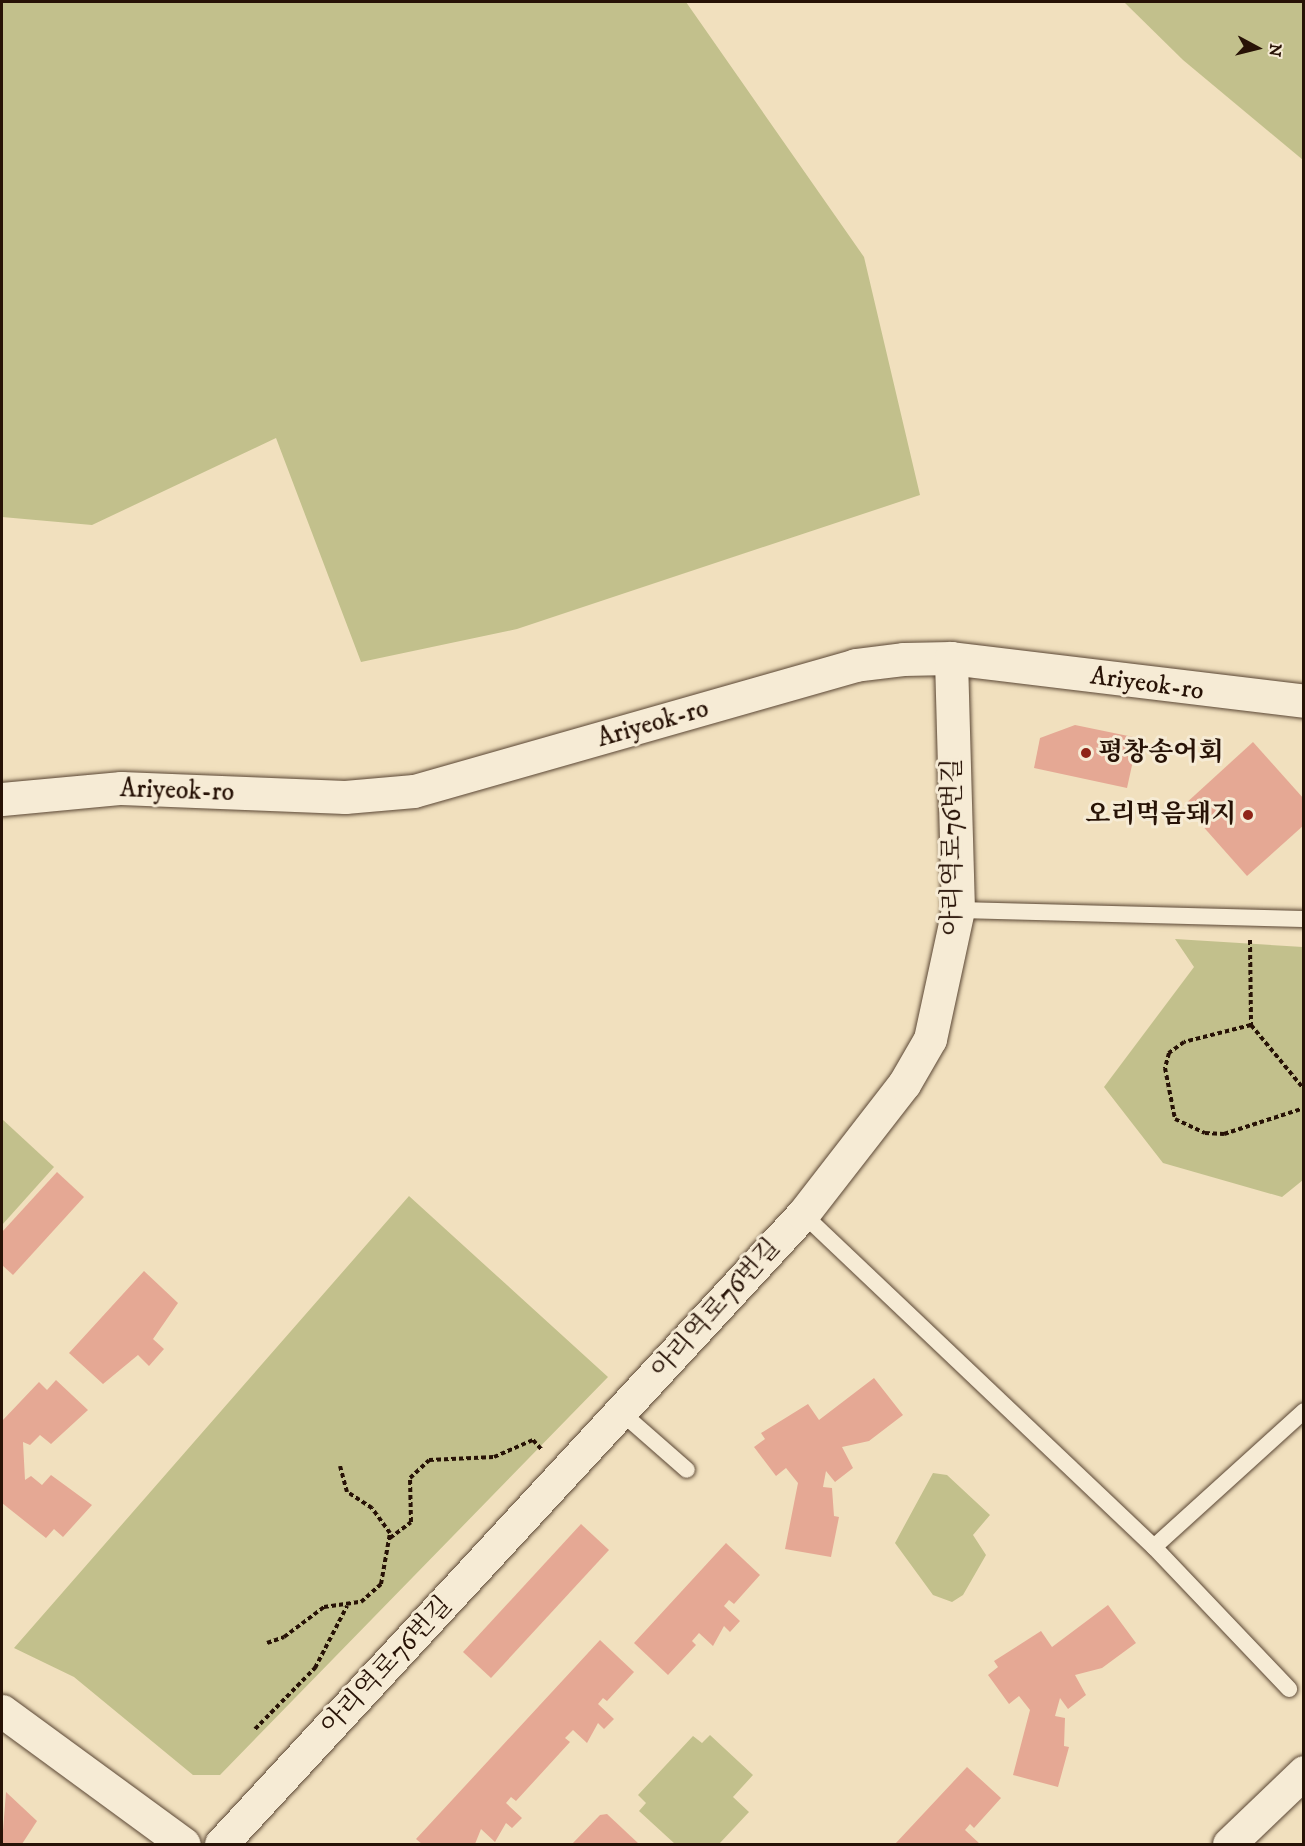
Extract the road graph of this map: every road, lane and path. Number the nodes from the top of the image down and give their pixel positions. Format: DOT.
graph roads {
  1 [pos="951,658"];
  2 [pos="1304,701"];
  3 [pos="2,799"];
  4 [pos="958,910"];
  5 [pos="1249,917"];
  6 [pos="1304,918"];
  7 [pos="1251,1025"];
  8 [pos="1304,1089"];
  9 [pos="1304,1108"];
  10 [pos="803,1214"];
  11 [pos="1304,1411"];
  12 [pos="622,1413"];
  13 [pos="532,1440"];
  14 [pos="340,1466"];
  15 [pos="687,1470"];
  16 [pos="390,1538"];
  17 [pos="1154,1547"];
  18 [pos="347,1606"];
  19 [pos="267,1643"];
  20 [pos="1289,1689"];
  21 [pos="2,1711"];
  22 [pos="255,1729"];
  23 [pos="1304,1772"];
  24 [pos="184,1845"];
  25 [pos="221,1845"];
  26 [pos="1229,1845"];
  1 -- 2 [label="street, Ariyeok-ro"];
  1 -- 3 [label="street, Ariyeok-ro"];
  1 -- 4 [label="street, 아리역로76번길"];
  4 -- 5 [label="lane"];
  4 -- 10 [label="street, 아리역로76번길"];
  5 -- 6 [label="lane"];
  5 -- 7 [label="path"];
  7 -- 8 [label="path"];
  7 -- 9 [label="path"];
  10 -- 12 [label="street, 아리역로76번길"];
  10 -- 17 [label="lane"];
  11 -- 17 [label="lane"];
  12 -- 15 [label="lane"];
  12 -- 25 [label="street, 아리역로76번길"];
  13 -- 16 [label="path"];
  14 -- 16 [label="path"];
  16 -- 18 [label="path"];
  17 -- 20 [label="lane"];
  18 -- 19 [label="path"];
  18 -- 22 [label="path"];
  21 -- 24 [label="street"];
  23 -- 26 [label="street"];
}
